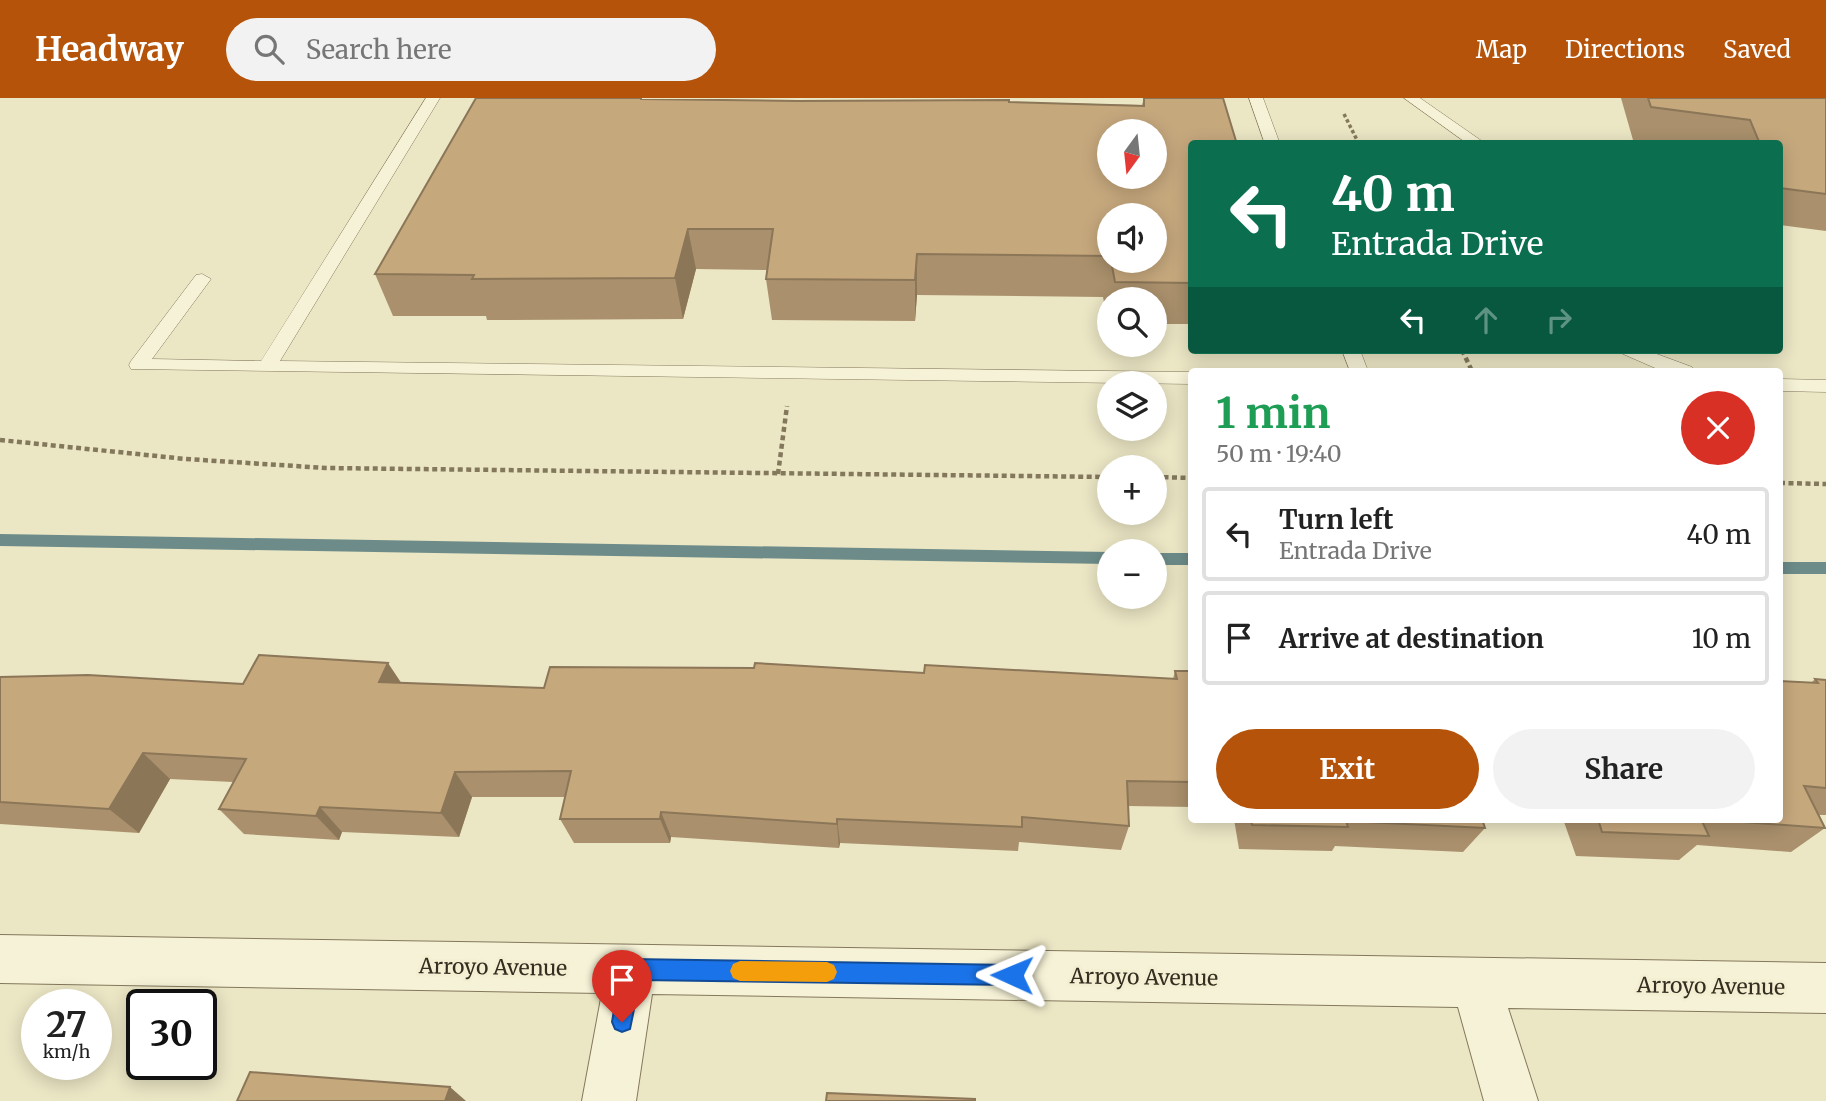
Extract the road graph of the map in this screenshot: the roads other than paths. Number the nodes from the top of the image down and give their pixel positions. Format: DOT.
graph roads {
  1 [pos="433,98"];
  2 [pos="1256,98"];
  3 [pos="1411,98"];
  4 [pos="1272,140"];
  5 [pos="1473,140"];
  6 [pos="202,279"];
  7 [pos="1639,354"];
  8 [pos="267,366"];
  9 [pos="1672,368"];
  10 [pos="1188,378"];
  11 [pos="1783,385"];
  12 [pos="1826,386"];
  13 [pos="0,959"];
  14 [pos="631,969"];
  15 [pos="1475,981"];
  16 [pos="1826,988"];
  17 [pos="609,1101"];
  18 [pos="1511,1101"];
  1 -- 8 [label="lane"];
  2 -- 4 [label="lane"];
  3 -- 5 [label="lane"];
  6 -- 8 [label="lane"];
  7 -- 9 [label="lane"];
  8 -- 10 [label="lane"];
  11 -- 12 [label="lane"];
  13 -- 14 [label="street, Arroyo Avenue"];
  14 -- 15 [label="street, Arroyo Avenue"];
  14 -- 17 [label="street"];
  15 -- 16 [label="street, Arroyo Avenue"];
  15 -- 18 [label="street"];
}
